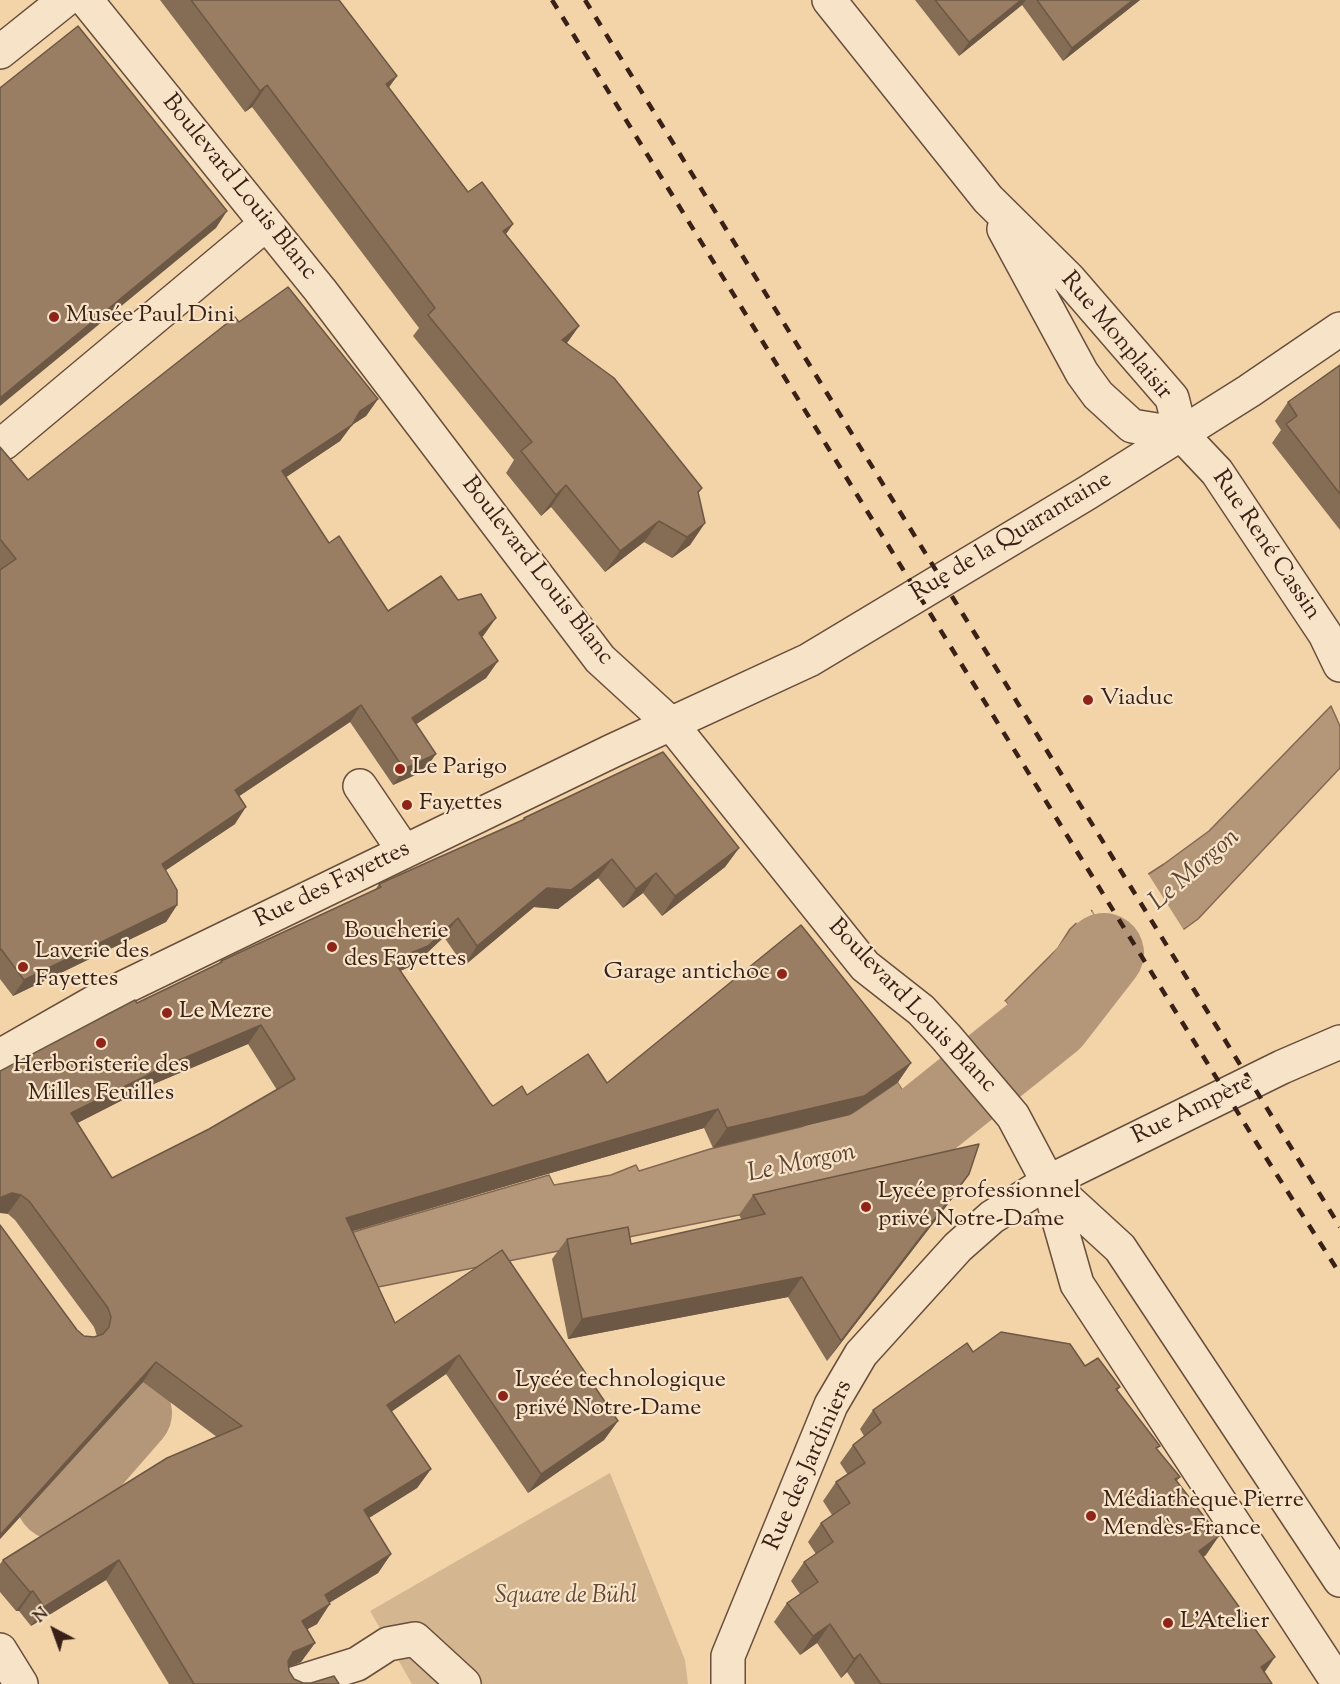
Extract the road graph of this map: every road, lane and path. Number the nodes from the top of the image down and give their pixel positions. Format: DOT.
graph roads {
  1 [pos="65,0"];
  2 [pos="86,0"];
  3 [pos="829,0"];
  4 [pos="0,52"];
  5 [pos="988,199"];
  6 [pos="266,224"];
  7 [pos="1340,329"];
  8 [pos="1181,434"];
  9 [pos="4,443"];
  10 [pos="1340,664"];
  11 [pos="672,725"];
  12 [pos="360,786"];
  13 [pos="404,851"];
  14 [pos="1340,1042"];
  15 [pos="4,1046"];
  16 [pos="1048,1182"];
  17 [pos="1340,1580"];
  18 [pos="0,1650"];
  19 [pos="21,1684"];
  20 [pos="293,1684"];
  21 [pos="464,1684"];
  22 [pos="728,1684"];
  23 [pos="1339,1684"];
  1 -- 4 [label="street"];
  2 -- 6 [label="street, Boulevard Louis Blanc"];
  3 -- 5 [label="street, Rue Monplaisir"];
  5 -- 8 [label="street, Rue Monplaisir"];
  5 -- 8 [label="street, Rue Monplaisir"];
  6 -- 9 [label="street"];
  6 -- 11 [label="street, Boulevard Louis Blanc"];
  7 -- 8 [label="street, Rue de la Quarantaine"];
  8 -- 10 [label="street, Rue René Cassin"];
  8 -- 11 [label="street, Rue de la Quarantaine"];
  11 -- 13 [label="street, Rue des Fayettes"];
  11 -- 16 [label="street, Boulevard Louis Blanc"];
  12 -- 13 [label="street"];
  13 -- 15 [label="street, Rue des Fayettes"];
  14 -- 16 [label="street, Rue Ampère"];
  16 -- 17 [label="street, Boulevard Louis Blanc"];
  16 -- 22 [label="street, Rue des Jardiniers"];
  16 -- 23 [label="street, Boulevard Louis Blanc"];
  18 -- 19 [label="street"];
  20 -- 21 [label="street"];
}
